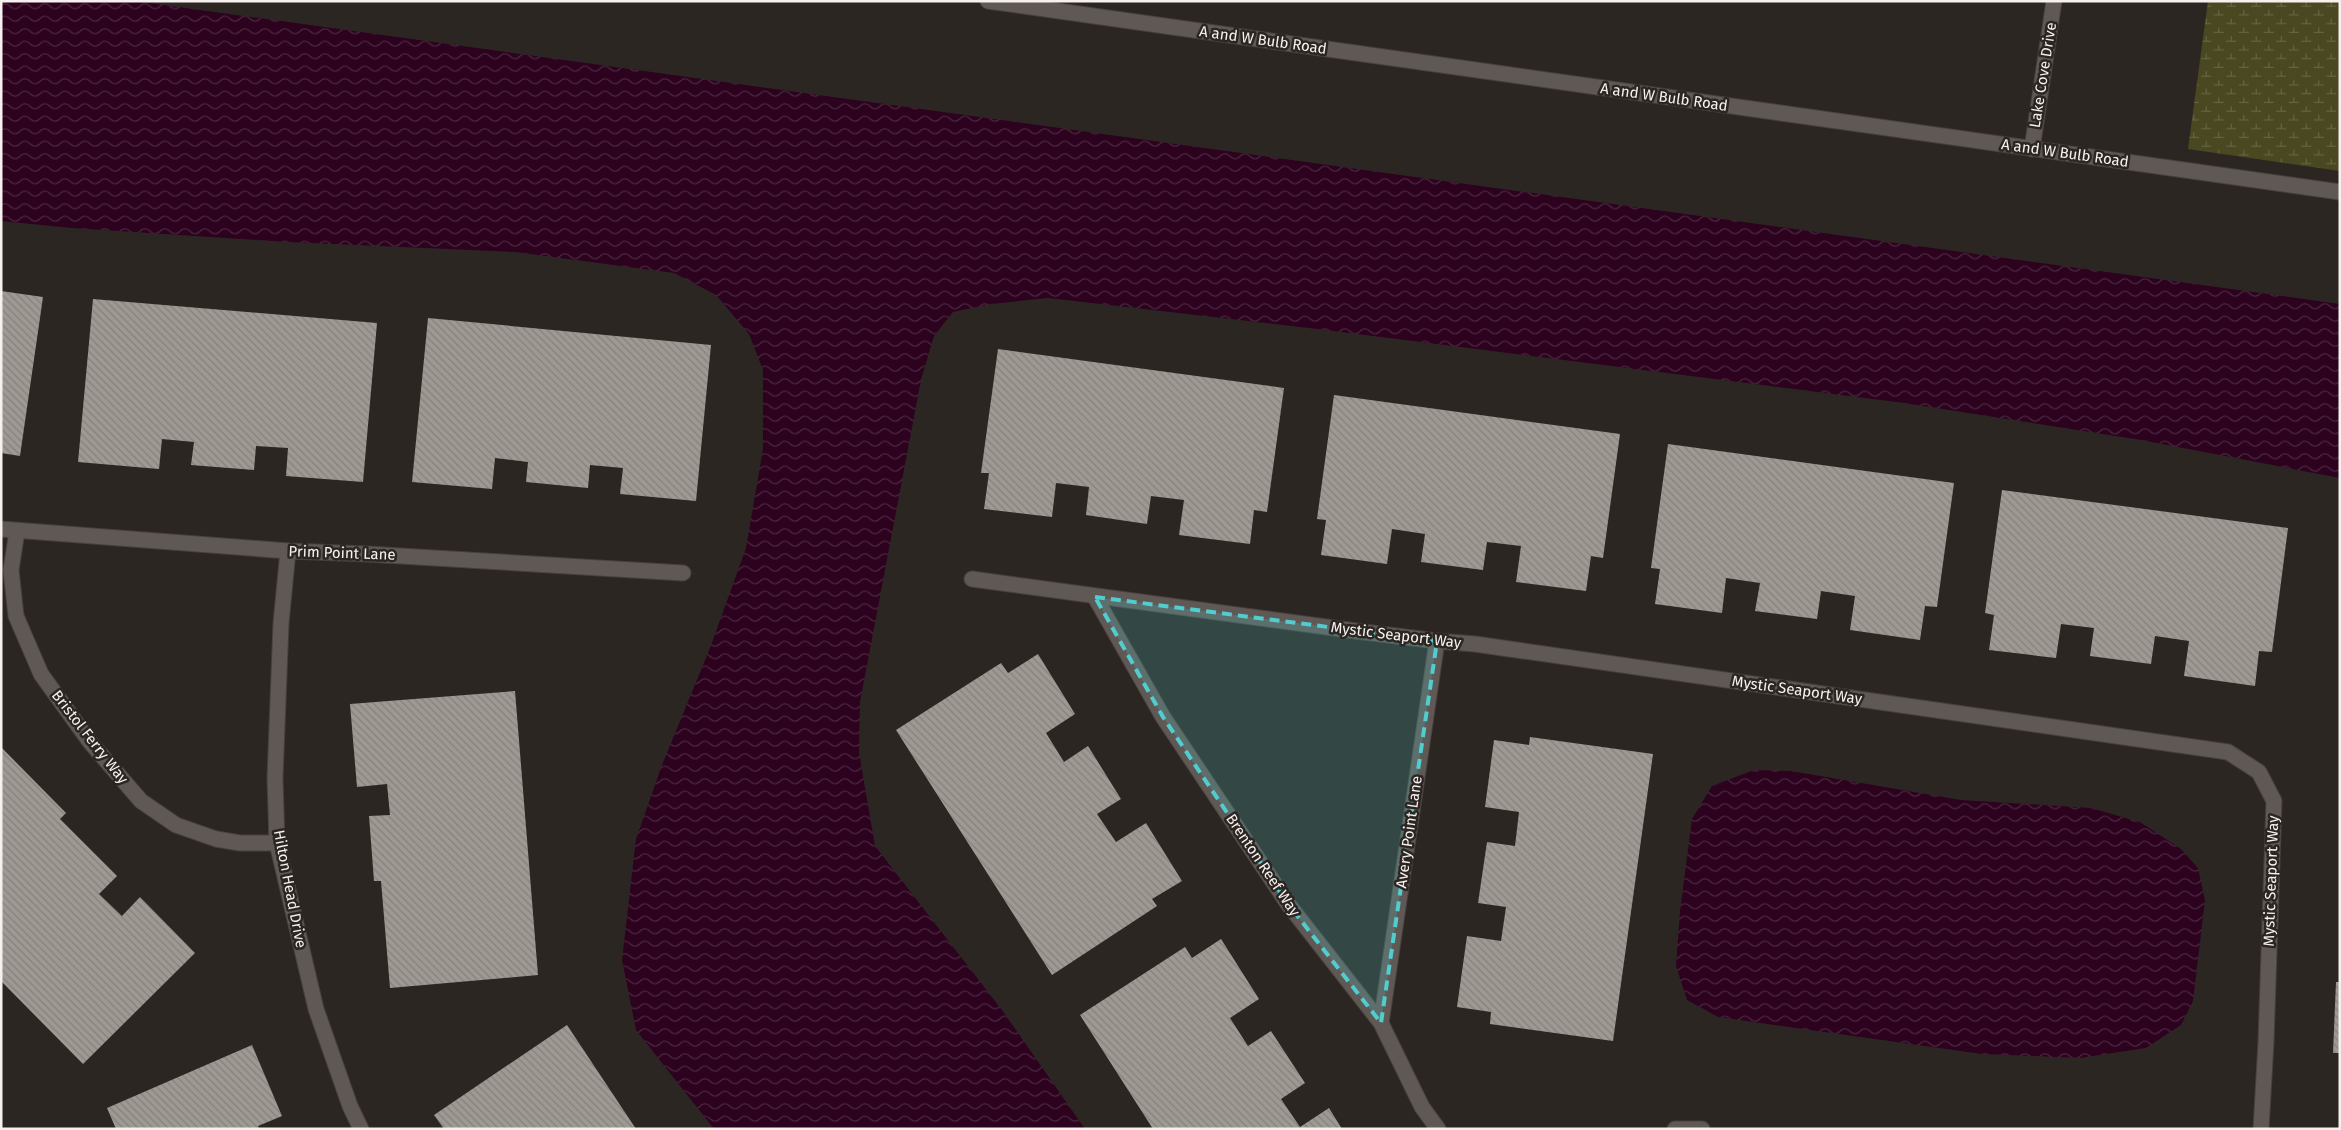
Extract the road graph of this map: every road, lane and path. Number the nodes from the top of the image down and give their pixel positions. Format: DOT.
graph roads {
  1 [pos="988,1"];
  2 [pos="2054,1"];
  3 [pos="2032,149"];
  4 [pos="2340,192"];
  5 [pos="1,529"];
  6 [pos="17,531"];
  7 [pos="288,551"];
  8 [pos="682,573"];
  9 [pos="972,579"];
  10 [pos="1096,597"];
  11 [pos="1437,642"];
  12 [pos="277,842"];
  13 [pos="1381,1024"];
  14 [pos="360,1129"];
  15 [pos="1438,1129"];
  16 [pos="1675,1129"];
  17 [pos="1702,1129"];
  18 [pos="2261,1129"];
  1 -- 3 [label="street, A and W Bulb Road"];
  2 -- 3 [label="street, Lake Cove Drive"];
  3 -- 4 [label="street, A and W Bulb Road"];
  5 -- 6 [label="street, Prim Point Lane"];
  6 -- 7 [label="street, Prim Point Lane"];
  6 -- 12 [label="street, Bristol Ferry Way"];
  7 -- 8 [label="street, Prim Point Lane"];
  7 -- 12 [label="street, Hilton Head Drive"];
  9 -- 10 [label="street, Mystic Seaport Way"];
  10 -- 11 [label="street, Mystic Seaport Way"];
  10 -- 13 [label="street, Brenton Reef Way"];
  11 -- 13 [label="street, Avery Point Lane"];
  11 -- 18 [label="street, Mystic Seaport Way"];
  12 -- 14 [label="street, Hilton Head Drive"];
  13 -- 15 [label="street, Brenton Reef Way"];
  16 -- 17 [label="street"];
}
